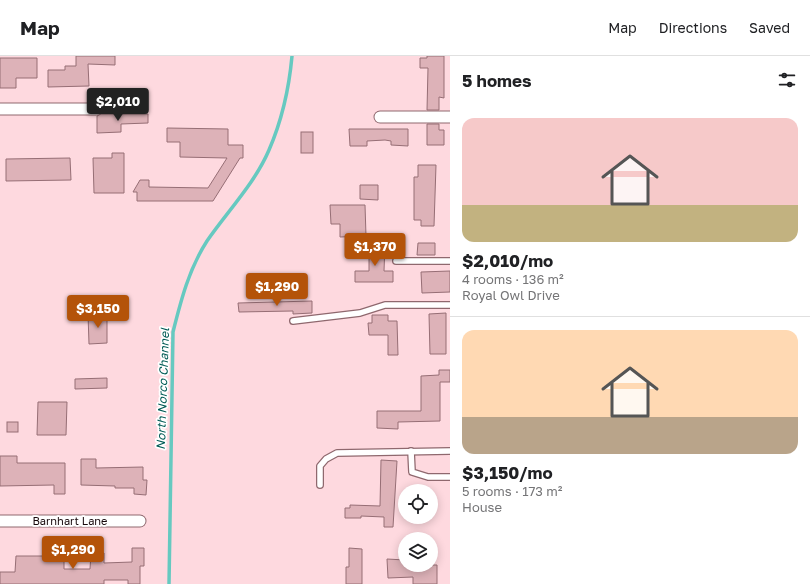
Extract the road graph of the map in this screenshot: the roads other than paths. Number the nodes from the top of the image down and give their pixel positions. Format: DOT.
graph roads {
  1 [pos="0,109"];
  2 [pos="97,109"];
  3 [pos="380,117"];
  4 [pos="450,117"];
  5 [pos="450,261"];
  6 [pos="396,262"];
  7 [pos="450,305"];
  8 [pos="293,321"];
  9 [pos="411,451"];
  10 [pos="450,451"];
  11 [pos="450,477"];
  12 [pos="320,485"];
  13 [pos="0,521"];
  14 [pos="140,521"];
  1 -- 2 [label="street"];
  3 -- 4 [label="street"];
  5 -- 6 [label="lane"];
  7 -- 8 [label="lane"];
  9 -- 10 [label="lane"];
  9 -- 11 [label="lane"];
  9 -- 12 [label="lane"];
  13 -- 14 [label="street, Barnhart Lane"];
}
